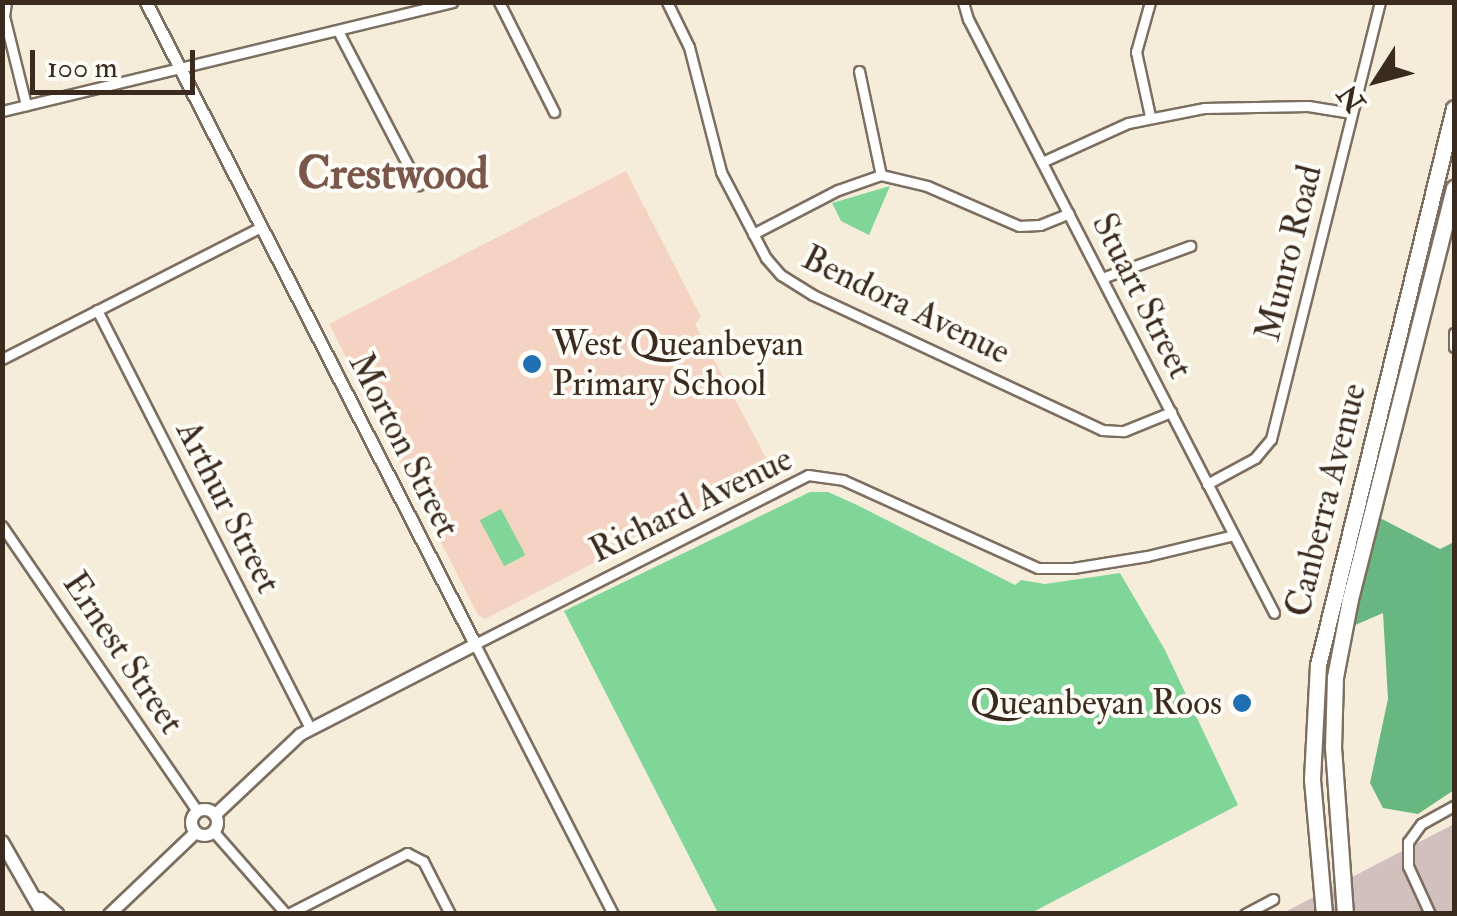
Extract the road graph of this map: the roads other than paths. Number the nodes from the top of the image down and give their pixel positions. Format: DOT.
graph roads {
  1 [pos="6,2"];
  2 [pos="146,2"];
  3 [pos="452,2"];
  4 [pos="499,2"];
  5 [pos="667,2"];
  6 [pos="964,2"];
  7 [pos="1150,2"];
  8 [pos="1380,2"];
  9 [pos="3,15"];
  10 [pos="338,31"];
  11 [pos="179,67"];
  12 [pos="859,71"];
  13 [pos="26,105"];
  14 [pos="1454,108"];
  15 [pos="2,110"];
  16 [pos="554,112"];
  17 [pos="1351,114"];
  18 [pos="1150,116"];
  19 [pos="1042,162"];
  20 [pos="881,175"];
  21 [pos="418,185"];
  22 [pos="1454,188"];
  23 [pos="1069,213"];
  24 [pos="261,227"];
  25 [pos="754,234"];
  26 [pos="1190,246"];
  27 [pos="1102,278"];
  28 [pos="97,310"];
  29 [pos="1454,333"];
  30 [pos="1454,347"];
  31 [pos="2,359"];
  32 [pos="1170,412"];
  33 [pos="1208,484"];
  34 [pos="2,526"];
  35 [pos="1234,535"];
  36 [pos="1274,613"];
  37 [pos="475,644"];
  38 [pos="310,728"];
  39 [pos="1454,806"];
  40 [pos="197,811"];
  41 [pos="215,814"];
  42 [pos="194,832"];
  43 [pos="214,832"];
  44 [pos="2,842"];
  45 [pos="38,897"];
  46 [pos="1273,899"];
  47 [pos="43,914"];
  48 [pos="57,914"];
  49 [pos="110,914"];
  50 [pos="287,914"];
  51 [pos="450,914"];
  52 [pos="613,914"];
  53 [pos="1245,914"];
  54 [pos="1324,914"];
  55 [pos="1345,914"];
  56 [pos="1430,914"];
  1 -- 9 [label="street"];
  2 -- 11 [label="street, Morton Street"];
  3 -- 10 [label="street"];
  4 -- 16 [label="street"];
  5 -- 25 [label="street, Bendora Avenue"];
  6 -- 19 [label="street, Stuart Street"];
  7 -- 18 [label="street"];
  8 -- 17 [label="street, Munro Road"];
  9 -- 13 [label="street"];
  10 -- 11 [label="street"];
  10 -- 21 [label="street"];
  11 -- 13 [label="street"];
  11 -- 24 [label="street, Morton Street"];
  12 -- 20 [label="street"];
  13 -- 15 [label="street"];
  14 -- 54 [label="highway, Canberra Avenue"];
  17 -- 18 [label="street"];
  17 -- 33 [label="street, Munro Road"];
  18 -- 19 [label="street"];
  19 -- 23 [label="street, Stuart Street"];
  20 -- 23 [label="street"];
  20 -- 25 [label="street"];
  22 -- 55 [label="highway, Canberra Avenue"];
  23 -- 27 [label="street, Stuart Street"];
  24 -- 28 [label="street"];
  24 -- 37 [label="street, Morton Street"];
  25 -- 32 [label="street, Bendora Avenue"];
  26 -- 27 [label="street"];
  27 -- 32 [label="street, Stuart Street"];
  28 -- 31 [label="street"];
  28 -- 38 [label="street, Arthur Street"];
  29 -- 30 [label="street"];
  32 -- 33 [label="street, Stuart Street"];
  33 -- 35 [label="street, Stuart Street"];
  34 -- 40 [label="street, Ernest Street"];
  35 -- 36 [label="street, Stuart Street"];
  35 -- 37 [label="street, Richard Avenue"];
  37 -- 38 [label="street, Richard Avenue"];
  37 -- 52 [label="street, Morton Street"];
  38 -- 41 [label="street, Richard Avenue"];
  39 -- 56 [label="street"];
  40 -- 41 [label="street"];
  40 -- 42 [label="street"];
  41 -- 43 [label="street"];
  42 -- 43 [label="street"];
  42 -- 49 [label="street"];
  43 -- 50 [label="street"];
  44 -- 45 [label="main road"];
  45 -- 47 [label="main road"];
  45 -- 48 [label="main road"];
  46 -- 53 [label="street"];
  50 -- 51 [label="street"];
}
